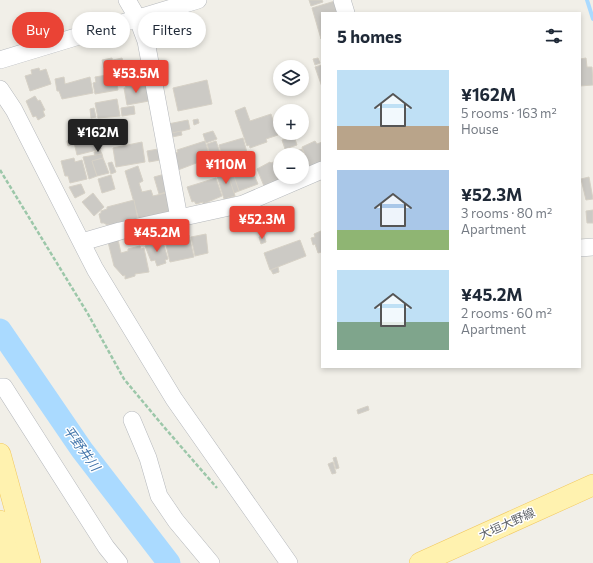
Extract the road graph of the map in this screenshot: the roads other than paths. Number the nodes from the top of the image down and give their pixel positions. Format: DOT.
graph roads {
  1 [pos="127,0"];
  2 [pos="198,0"];
  3 [pos="342,0"];
  4 [pos="346,12"];
  5 [pos="137,17"];
  6 [pos="0,60"];
  7 [pos="0,89"];
  8 [pos="321,170"];
  9 [pos="179,218"];
  10 [pos="82,242"];
  11 [pos="593,247"];
  12 [pos="581,248"];
  13 [pos="0,387"];
  14 [pos="132,420"];
  15 [pos="0,454"];
  16 [pos="593,486"];
  17 [pos="0,521"];
  18 [pos="10,563"];
  19 [pos="30,563"];
  20 [pos="119,563"];
  21 [pos="211,563"];
  22 [pos="290,563"];
  23 [pos="420,563"];
  1 -- 5 [label="street"];
  2 -- 5 [label="street"];
  3 -- 4 [label="street"];
  5 -- 6 [label="street"];
  5 -- 9 [label="street"];
  7 -- 10 [label="street"];
  8 -- 9 [label="street"];
  9 -- 10 [label="street"];
  10 -- 22 [label="street"];
  11 -- 12 [label="street"];
  13 -- 20 [label="street"];
  14 -- 21 [label="street"];
  15 -- 19 [label="main road"];
  16 -- 23 [label="main road, 大垣大野線"];
  17 -- 18 [label="main road"];
}
